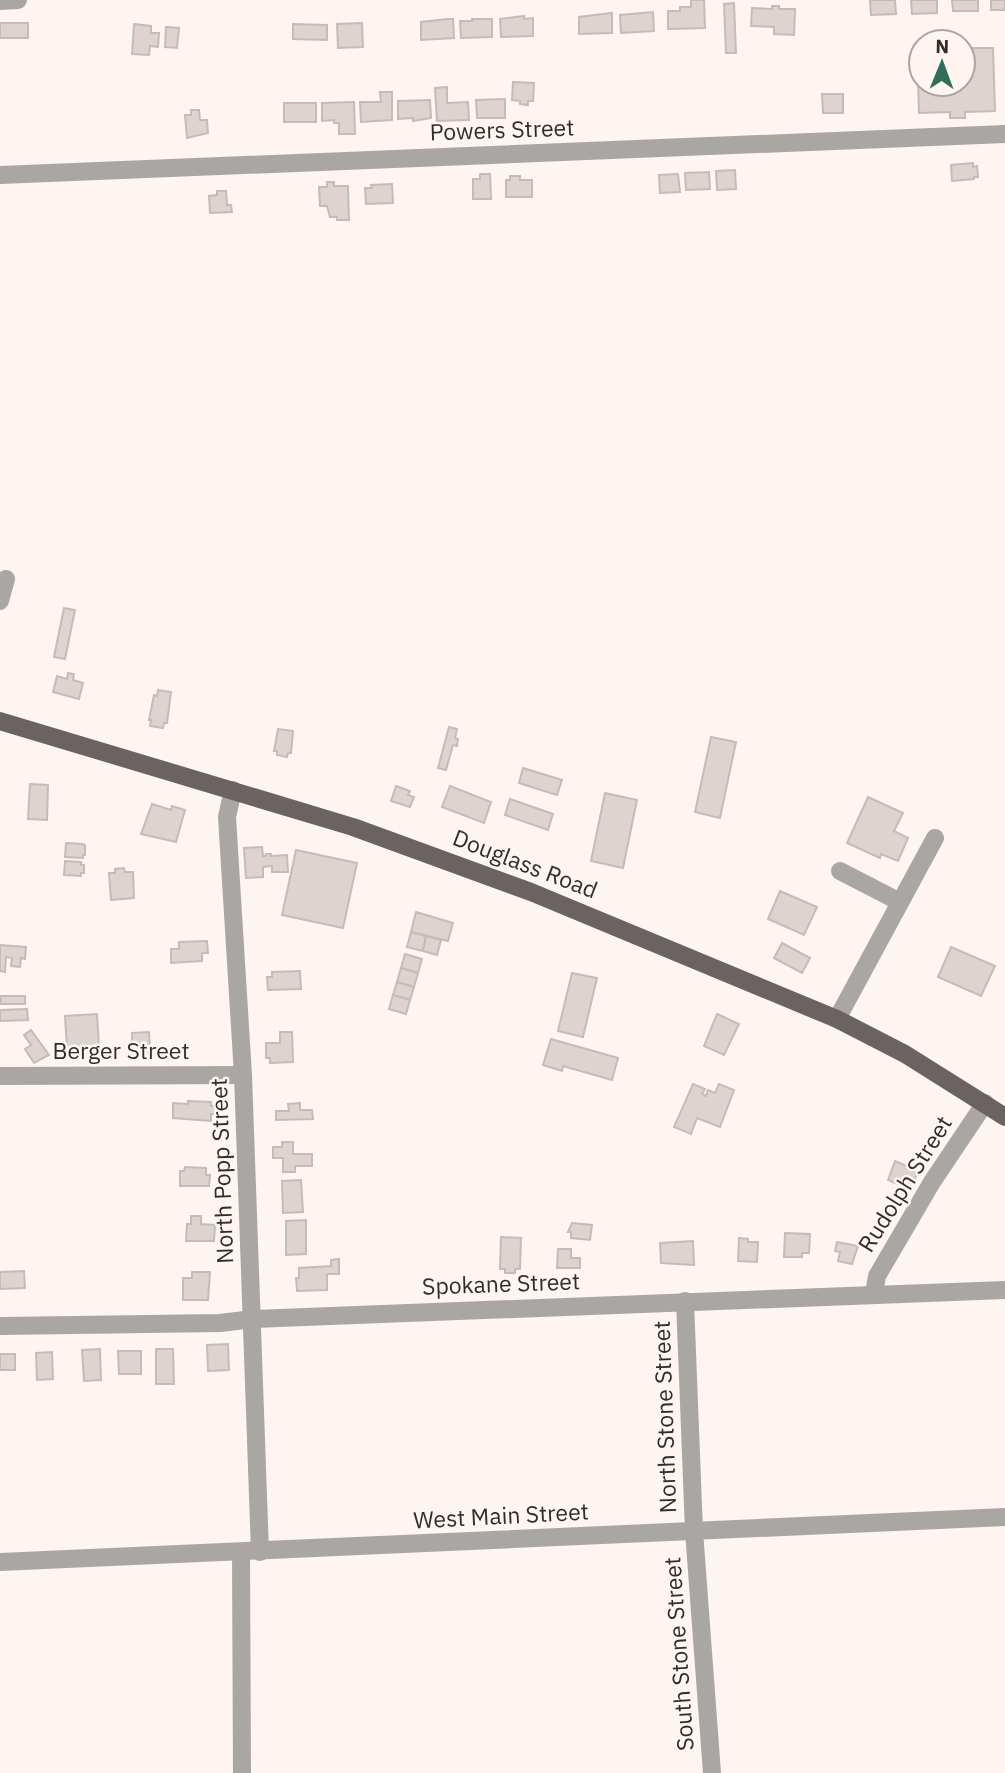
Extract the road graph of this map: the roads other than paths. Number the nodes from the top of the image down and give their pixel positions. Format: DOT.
graph roads {
  1 [pos="18,0"];
  2 [pos="0,1"];
  3 [pos="1005,134"];
  4 [pos="0,175"];
  5 [pos="6,579"];
  6 [pos="0,601"];
  7 [pos="0,721"];
  8 [pos="233,790"];
  9 [pos="934,838"];
  10 [pos="840,871"];
  11 [pos="900,902"];
  12 [pos="837,1019"];
  13 [pos="243,1075"];
  14 [pos="0,1076"];
  15 [pos="985,1103"];
  16 [pos="1005,1117"];
  17 [pos="1005,1290"];
  18 [pos="874,1294"];
  19 [pos="685,1301"];
  20 [pos="253,1319"];
  21 [pos="0,1326"];
  22 [pos="1005,1517"];
  23 [pos="694,1531"];
  24 [pos="260,1552"];
  25 [pos="241,1553"];
  26 [pos="0,1562"];
  27 [pos="242,1773"];
  28 [pos="712,1773"];
  1 -- 2 [label="street"];
  3 -- 4 [label="street, Powers Street"];
  5 -- 6 [label="street"];
  7 -- 8 [label="main road, Douglass Road"];
  8 -- 12 [label="main road, Douglass Road"];
  8 -- 13 [label="street, North Popp Street"];
  9 -- 11 [label="street"];
  10 -- 11 [label="street"];
  11 -- 12 [label="street"];
  12 -- 15 [label="main road, Douglass Road"];
  13 -- 14 [label="street, Berger Street"];
  13 -- 20 [label="street, North Popp Street"];
  15 -- 16 [label="main road, Douglass Road"];
  15 -- 18 [label="street, Rudolph Street"];
  17 -- 18 [label="street, Spokane Street"];
  18 -- 19 [label="street, Spokane Street"];
  19 -- 20 [label="street, Spokane Street"];
  19 -- 23 [label="street, North Stone Street"];
  20 -- 21 [label="street, Spokane Street"];
  20 -- 24 [label="street, North Popp Street"];
  22 -- 23 [label="street, West Main Street"];
  23 -- 24 [label="street, West Main Street"];
  23 -- 28 [label="street, South Stone Street"];
  24 -- 25 [label="street, West Main Street"];
  25 -- 26 [label="street, West Main Street"];
  25 -- 27 [label="street"];
}
